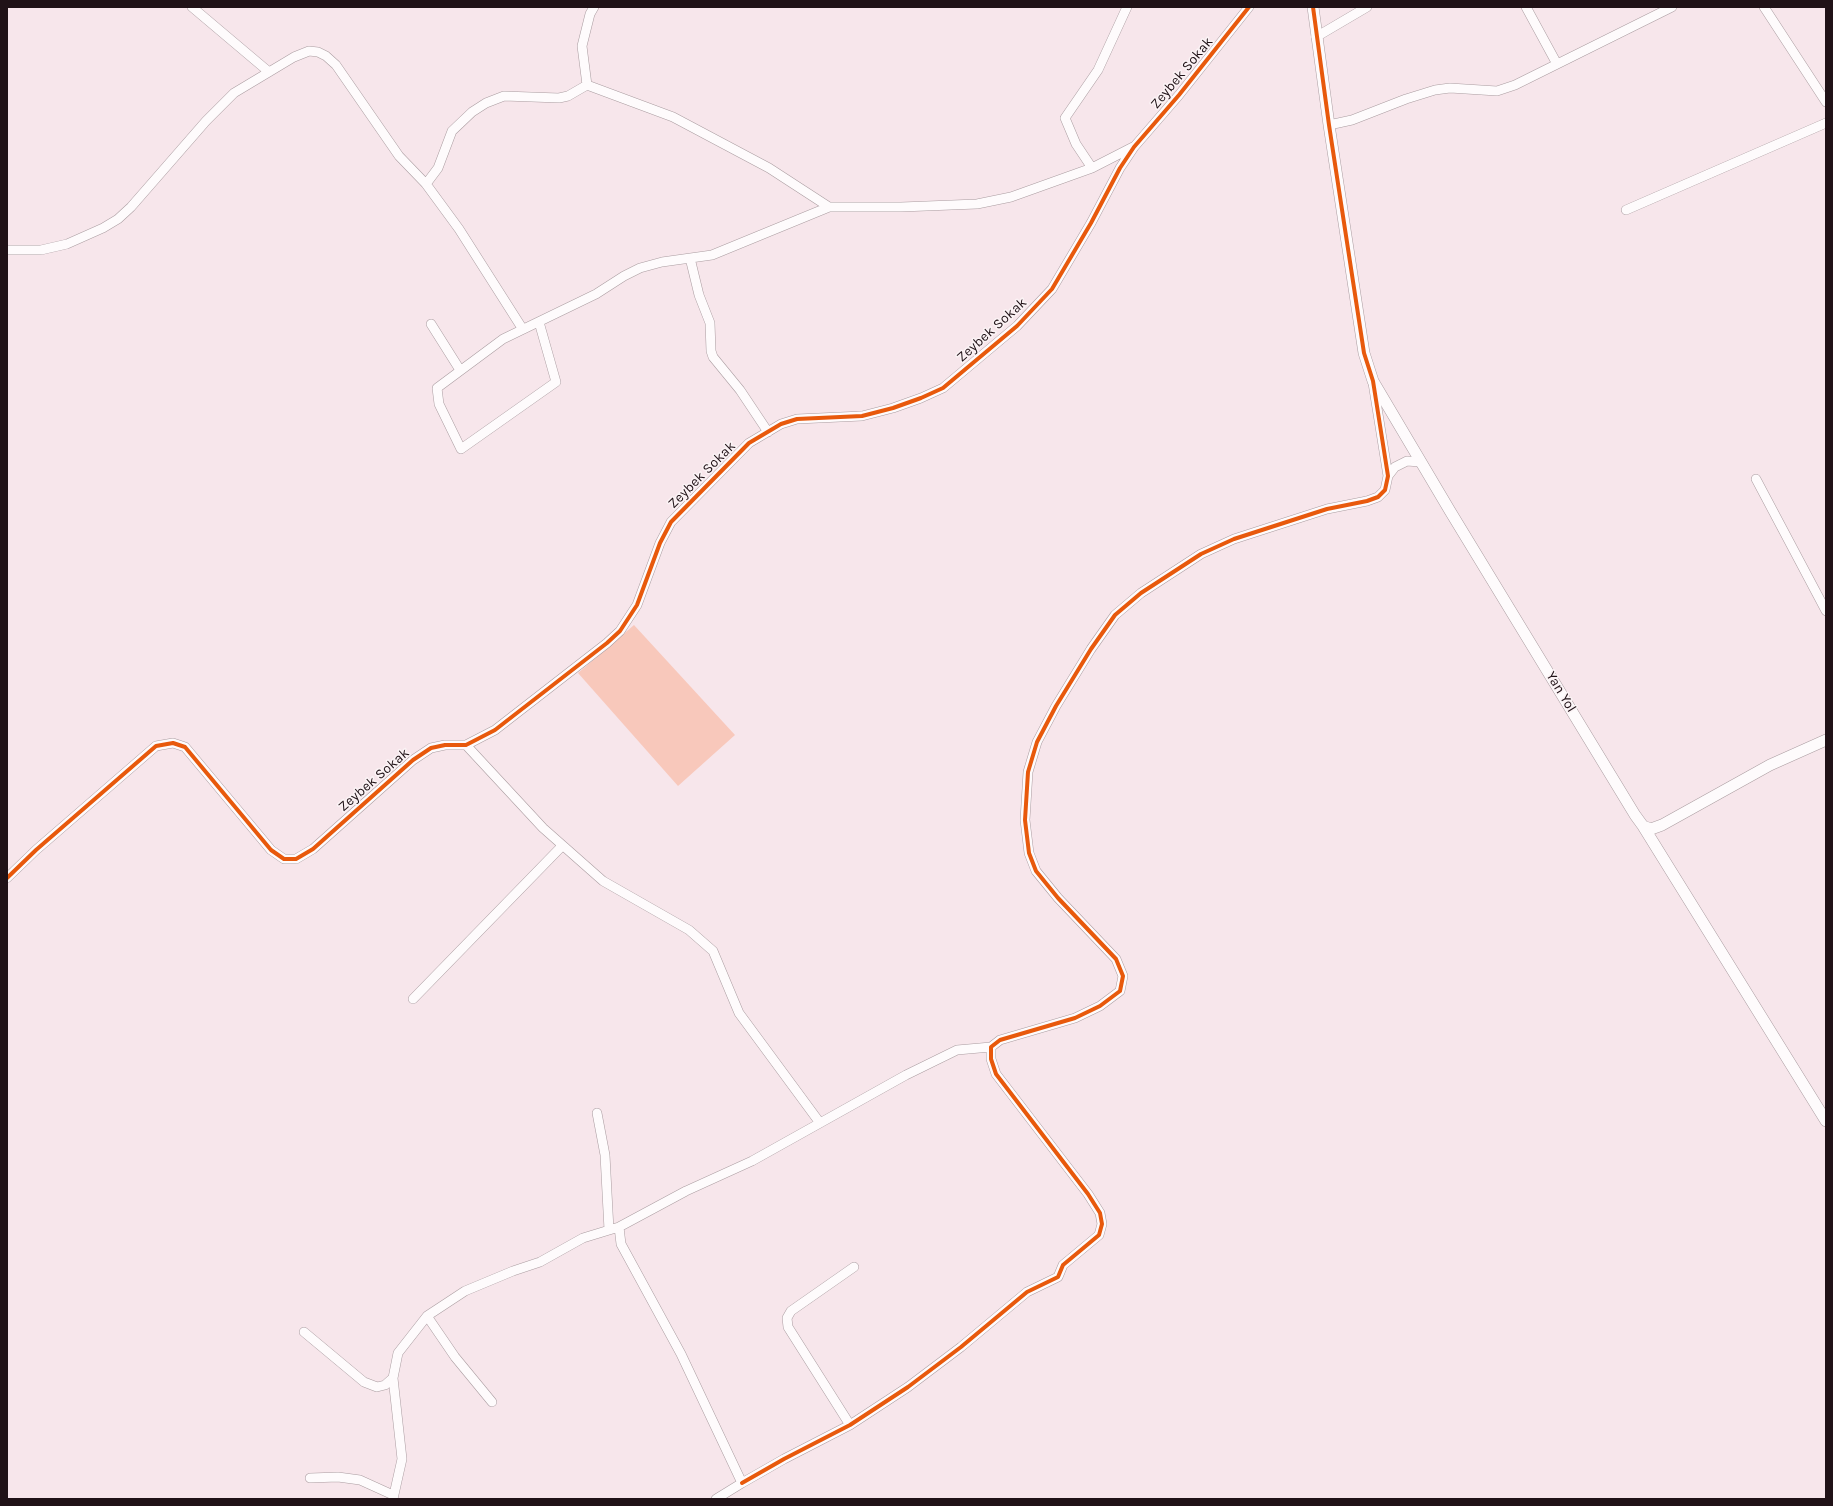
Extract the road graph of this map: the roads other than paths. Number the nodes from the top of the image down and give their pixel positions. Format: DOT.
graph roads {
  1 [pos="192,7"];
  2 [pos="594,7"];
  3 [pos="1127,7"];
  4 [pos="1249,7"];
  5 [pos="1313,7"];
  6 [pos="1367,7"];
  7 [pos="1526,7"];
  8 [pos="1672,7"];
  9 [pos="1764,7"];
  10 [pos="1316,38"];
  11 [pos="1557,64"];
  12 [pos="269,72"];
  13 [pos="587,85"];
  14 [pos="1826,102"];
  15 [pos="1826,123"];
  16 [pos="1328,125"];
  17 [pos="1134,147"];
  18 [pos="1092,168"];
  19 [pos="426,184"];
  20 [pos="829,207"];
  21 [pos="1626,210"];
  22 [pos="7,250"];
  23 [pos="690,258"];
  24 [pos="539,322"];
  25 [pos="431,324"];
  26 [pos="522,328"];
  27 [pos="460,370"];
  28 [pos="1373,381"];
  29 [pos="768,432"];
  30 [pos="1420,462"];
  31 [pos="1388,476"];
  32 [pos="1756,478"];
  33 [pos="1826,611"];
  34 [pos="1826,740"];
  35 [pos="466,746"];
  36 [pos="1643,826"];
  37 [pos="562,846"];
  38 [pos="7,878"];
  39 [pos="413,999"];
  40 [pos="991,1047"];
  41 [pos="597,1113"];
  42 [pos="1826,1121"];
  43 [pos="820,1122"];
  44 [pos="619,1227"];
  45 [pos="609,1230"];
  46 [pos="854,1267"];
  47 [pos="427,1316"];
  48 [pos="304,1332"];
  49 [pos="393,1378"];
  50 [pos="492,1402"];
  51 [pos="850,1425"];
  52 [pos="310,1478"];
  53 [pos="742,1483"];
  54 [pos="393,1497"];
  55 [pos="716,1499"];
  1 -- 12 [label="street"];
  2 -- 13 [label="street"];
  3 -- 18 [label="street"];
  4 -- 17 [label="street, Zeybek Sokak"];
  5 -- 10 [label="street, Yan Yol"];
  6 -- 10 [label="street"];
  7 -- 11 [label="street"];
  8 -- 11 [label="street"];
  9 -- 14 [label="street"];
  10 -- 16 [label="street, Yan Yol"];
  11 -- 16 [label="street"];
  12 -- 19 [label="street"];
  12 -- 22 [label="street"];
  13 -- 19 [label="street"];
  13 -- 20 [label="street"];
  15 -- 21 [label="street"];
  16 -- 28 [label="street, Yan Yol"];
  17 -- 18 [label="street"];
  17 -- 29 [label="street, Zeybek Sokak"];
  18 -- 20 [label="street"];
  19 -- 26 [label="street"];
  20 -- 23 [label="street"];
  23 -- 24 [label="street"];
  23 -- 29 [label="street"];
  24 -- 26 [label="street"];
  24 -- 27 [label="street"];
  25 -- 27 [label="street"];
  26 -- 27 [label="street"];
  28 -- 30 [label="street, Yan Yol"];
  28 -- 31 [label="street"];
  29 -- 35 [label="street, Zeybek Sokak"];
  30 -- 31 [label="street"];
  30 -- 36 [label="street, Yan Yol"];
  31 -- 40 [label="street"];
  32 -- 33 [label="street"];
  34 -- 36 [label="street"];
  35 -- 37 [label="street"];
  35 -- 38 [label="street, Zeybek Sokak"];
  36 -- 42 [label="street, Yan Yol"];
  37 -- 39 [label="street"];
  37 -- 43 [label="street"];
  40 -- 43 [label="street"];
  40 -- 51 [label="street"];
  41 -- 45 [label="street"];
  43 -- 44 [label="street"];
  44 -- 45 [label="street"];
  44 -- 53 [label="street"];
  45 -- 47 [label="street"];
  46 -- 51 [label="street"];
  47 -- 49 [label="street"];
  47 -- 50 [label="street"];
  48 -- 49 [label="street"];
  49 -- 54 [label="street"];
  51 -- 53 [label="street"];
  52 -- 54 [label="street"];
  53 -- 55 [label="street"];
}
